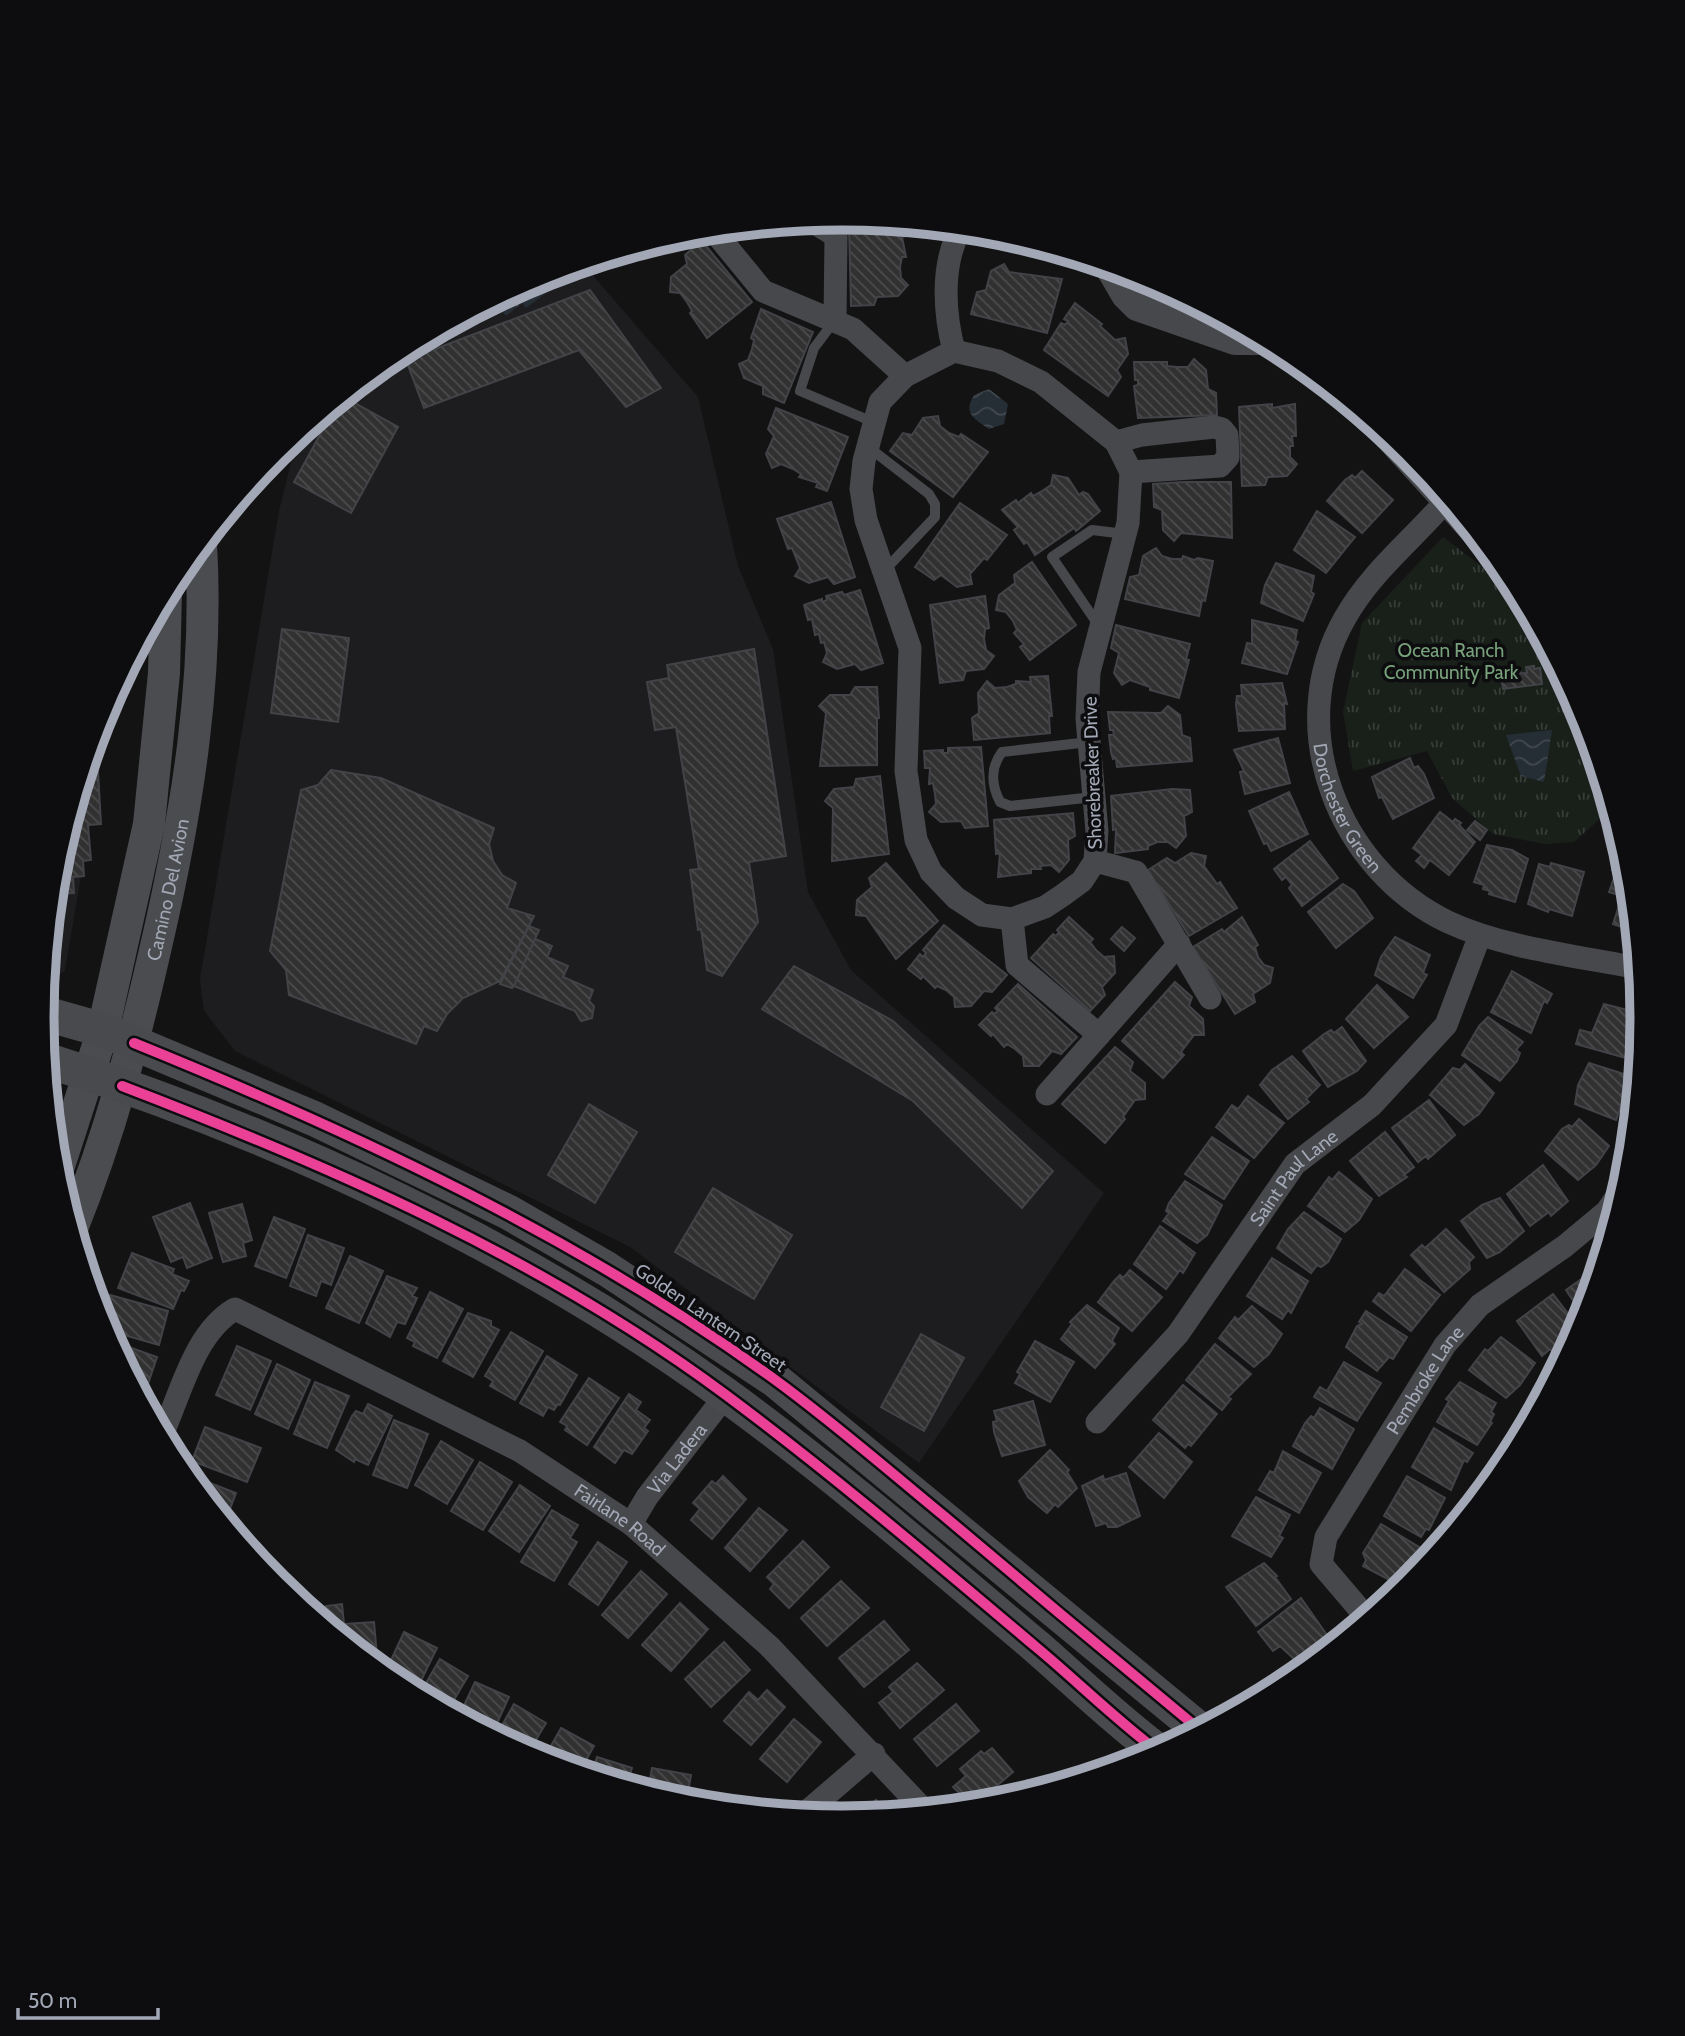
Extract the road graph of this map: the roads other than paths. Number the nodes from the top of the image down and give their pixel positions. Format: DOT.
graph roads {
  1 [pos="827,230"];
  2 [pos="956,238"];
  3 [pos="721,239"];
  4 [pos="1116,280"];
  5 [pos="1150,293"];
  6 [pos="1174,304"];
  7 [pos="835,320"];
  8 [pos="1246,341"];
  9 [pos="954,351"];
  10 [pos="905,376"];
  11 [pos="873,422"];
  12 [pos="1116,442"];
  13 [pos="867,446"];
  14 [pos="1131,472"];
  15 [pos="1441,506"];
  16 [pos="1125,534"];
  17 [pos="202,559"];
  18 [pos="883,572"];
  19 [pos="165,615"];
  20 [pos="1100,627"];
  21 [pos="1089,742"];
  22 [pos="1094,797"];
  23 [pos="1095,861"];
  24 [pos="1012,919"];
  25 [pos="1480,935"];
  26 [pos="1179,944"];
  27 [pos="1629,966"];
  28 [pos="1210,998"];
  29 [pos="54,1016"];
  30 [pos="103,1030"];
  31 [pos="1099,1035"];
  32 [pos="134,1044"];
  33 [pos="56,1063"];
  34 [pos="90,1074"];
  35 [pos="122,1086"];
  36 [pos="1047,1094"];
  37 [pos="65,1148"];
  38 [pos="78,1211"];
  39 [pos="1607,1211"];
  40 [pos="726,1395"];
  41 [pos="1097,1422"];
  42 [pos="167,1424"];
  43 [pos="631,1524"];
  44 [pos="1361,1611"];
  45 [pos="1193,1724"];
  46 [pos="1149,1744"];
  47 [pos="874,1754"];
  48 [pos="917,1803"];
  49 [pos="814,1805"];
  1 -- 7 [label="street"];
  2 -- 9 [label="street"];
  3 -- 7 [label="street"];
  4 -- 5 [label="street"];
  6 -- 8 [label="street"];
  7 -- 10 [label="street"];
  7 -- 11 [label="lane"];
  9 -- 10 [label="street"];
  9 -- 12 [label="street"];
  10 -- 11 [label="street"];
  11 -- 13 [label="street"];
  12 -- 14 [label="street"];
  12 -- 14 [label="street"];
  13 -- 18 [label="street"];
  13 -- 18 [label="lane"];
  14 -- 16 [label="street, Shorebreaker Drive"];
  15 -- 25 [label="street, Dorchester Green"];
  16 -- 20 [label="street, Shorebreaker Drive"];
  16 -- 20 [label="lane"];
  17 -- 32 [label="main road, Camino Del Avion"];
  18 -- 24 [label="street"];
  19 -- 30 [label="main road, Camino Del Avion"];
  20 -- 21 [label="street, Shorebreaker Drive"];
  21 -- 22 [label="street, Shorebreaker Drive"];
  21 -- 22 [label="lane"];
  22 -- 23 [label="street, Shorebreaker Drive"];
  23 -- 24 [label="street, Shorebreaker Drive"];
  23 -- 26 [label="street"];
  24 -- 31 [label="street"];
  25 -- 27 [label="street, Dorchester Green"];
  25 -- 41 [label="street, Saint Paul Lane"];
  26 -- 28 [label="street"];
  26 -- 31 [label="street"];
  29 -- 30 [label="main road, Golden Lantern Street"];
  30 -- 32 [label="main road, Golden Lantern Street"];
  30 -- 34 [label="main road, Camino Del Avion"];
  31 -- 36 [label="street"];
  32 -- 35 [label="main road, Camino Del Avion"];
  32 -- 45 [label="main road, Golden Lantern Street"];
  33 -- 34 [label="main road"];
  34 -- 35 [label="main road"];
  34 -- 37 [label="main road, Camino Del Avion"];
  35 -- 38 [label="main road, Camino Del Avion"];
  35 -- 40 [label="main road"];
  39 -- 44 [label="street, Pembroke Lane"];
  40 -- 43 [label="street, Via Ladera"];
  40 -- 46 [label="main road"];
  42 -- 43 [label="street, Fairlane Road"];
  43 -- 47 [label="street, Fairlane Road"];
  47 -- 48 [label="street, Fairlane Road"];
  47 -- 49 [label="street"];
}
